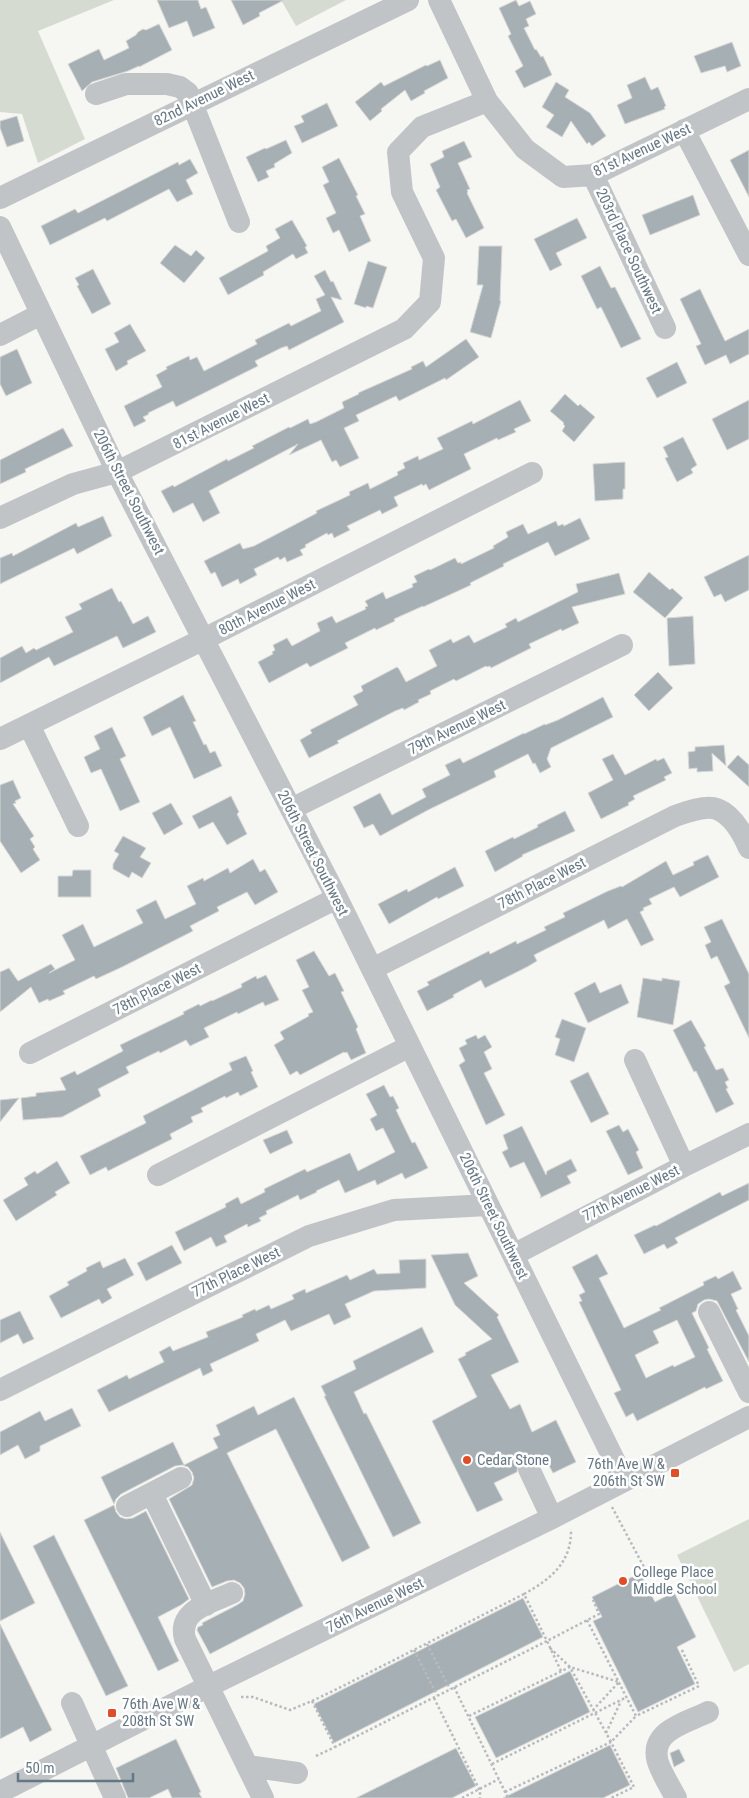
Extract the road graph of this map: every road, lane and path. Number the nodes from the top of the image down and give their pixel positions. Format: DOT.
graph roads {
  1 [pos="408,0"];
  2 [pos="439,0"];
  3 [pos="96,94"];
  4 [pos="749,99"];
  5 [pos="487,100"];
  6 [pos="191,104"];
  7 [pos="684,130"];
  8 [pos="593,174"];
  9 [pos="0,198"];
  10 [pos="240,222"];
  11 [pos="0,227"];
  12 [pos="749,255"];
  13 [pos="41,314"];
  14 [pos="665,328"];
  15 [pos="0,335"];
  16 [pos="118,472"];
  17 [pos="532,473"];
  18 [pos="0,518"];
  19 [pos="204,639"];
  20 [pos="622,645"];
  21 [pos="29,725"];
  22 [pos="0,740"];
  23 [pos="291,809"];
  24 [pos="78,826"];
  25 [pos="749,848"];
  26 [pos="336,898"];
  27 [pos="372,969"];
  28 [pos="410,1046"];
  29 [pos="30,1052"];
  30 [pos="635,1060"];
  31 [pos="749,1134"];
  32 [pos="684,1166"];
  33 [pos="158,1176"];
  34 [pos="488,1205"];
  35 [pos="513,1255"];
  36 [pos="709,1312"];
  37 [pos="0,1390"];
  38 [pos="749,1392"];
  39 [pos="749,1417"];
  40 [pos="529,1469"];
  41 [pos="181,1478"];
  42 [pos="624,1480"];
  43 [pos="152,1494"];
  44 [pos="611,1505"];
  45 [pos="127,1506"];
  46 [pos="562,1521"];
  47 [pos="645,1569"];
  48 [pos="232,1593"];
  49 [pos="524,1594"];
  50 [pos="593,1600"];
  51 [pos="206,1605"];
  52 [pos="587,1620"];
  53 [pos="547,1641"];
  54 [pos="427,1644"];
  55 [pos="550,1648"];
  56 [pos="681,1648"];
  57 [pos="414,1650"];
  58 [pos="570,1667"];
  59 [pos="561,1671"];
  60 [pos="619,1682"];
  61 [pos="209,1686"];
  62 [pos="454,1686"];
  63 [pos="450,1689"];
  64 [pos="435,1696"];
  65 [pos="241,1697"];
  66 [pos="627,1697"];
  67 [pos="312,1700"];
  68 [pos="620,1700"];
  69 [pos="72,1703"];
  70 [pos="594,1712"];
  71 [pos="708,1712"];
  72 [pos="469,1716"];
  73 [pos="636,1716"];
  74 [pos="606,1733"];
  75 [pos="611,1742"];
  76 [pos="92,1745"];
  77 [pos="334,1747"];
  78 [pos="314,1757"];
  79 [pos="492,1764"];
  80 [pos="248,1766"];
  81 [pos="296,1774"];
  82 [pos="499,1779"];
  83 [pos="479,1789"];
  84 [pos="505,1792"];
  85 [pos="4,1793"];
  86 [pos="260,1797"];
  87 [pos="115,1798"];
  88 [pos="462,1798"];
  89 [pos="480,1798"];
  90 [pos="508,1798"];
  91 [pos="611,1798"];
  92 [pos="676,1798"];
  1 -- 6 [label="street, 82nd Avenue West"];
  2 -- 5 [label="street, 81st Avenue West"];
  3 -- 6 [label="street"];
  4 -- 7 [label="street, 81st Avenue West"];
  5 -- 8 [label="street, 81st Avenue West"];
  5 -- 16 [label="street, 81st Avenue West"];
  6 -- 9 [label="street, 82nd Avenue West"];
  6 -- 10 [label="street"];
  7 -- 8 [label="street, 81st Avenue West"];
  7 -- 12 [label="street"];
  8 -- 14 [label="street, 203rd Place Southwest"];
  11 -- 13 [label="street, 206th Street Southwest"];
  13 -- 15 [label="street"];
  13 -- 16 [label="street, 206th Street Southwest"];
  16 -- 18 [label="street, 81st Avenue West"];
  16 -- 19 [label="street, 206th Street Southwest"];
  17 -- 19 [label="street, 80th Avenue West"];
  19 -- 21 [label="street, 80th Avenue West"];
  19 -- 23 [label="street, 206th Street Southwest"];
  20 -- 23 [label="street, 79th Avenue West"];
  21 -- 22 [label="street, 80th Avenue West"];
  21 -- 24 [label="street"];
  23 -- 26 [label="street, 206th Street Southwest"];
  25 -- 27 [label="street, 78th Place West"];
  26 -- 27 [label="street, 206th Street Southwest"];
  26 -- 29 [label="street, 78th Place West"];
  27 -- 28 [label="street, 206th Street Southwest"];
  28 -- 33 [label="street"];
  28 -- 34 [label="street, 206th Street Southwest"];
  30 -- 32 [label="street"];
  31 -- 32 [label="street, 77th Avenue West"];
  32 -- 35 [label="street, 77th Avenue West"];
  34 -- 35 [label="street, 206th Street Southwest"];
  34 -- 37 [label="street, 77th Place West"];
  35 -- 42 [label="street, 206th Street Southwest"];
  36 -- 38 [label="street"];
  39 -- 42 [label="street, 76th Avenue West"];
  40 -- 46 [label="street"];
  41 -- 43 [label="street"];
  42 -- 46 [label="street, 76th Avenue West"];
  43 -- 45 [label="street"];
  43 -- 51 [label="street"];
  44 -- 47 [label="path"];
  46 -- 49 [label="path"];
  46 -- 61 [label="street, 76th Avenue West"];
  48 -- 51 [label="street"];
  49 -- 53 [label="path"];
  49 -- 54 [label="path"];
  50 -- 52 [label="path"];
  51 -- 61 [label="street"];
  52 -- 53 [label="path"];
  52 -- 60 [label="path"];
  53 -- 55 [label="path"];
  53 -- 62 [label="path"];
  54 -- 57 [label="path"];
  54 -- 63 [label="path"];
  55 -- 58 [label="path"];
  55 -- 59 [label="path"];
  56 -- 73 [label="path"];
  57 -- 64 [label="path"];
  57 -- 67 [label="path"];
  58 -- 59 [label="path"];
  58 -- 60 [label="path"];
  58 -- 70 [label="path"];
  59 -- 72 [label="path"];
  60 -- 66 [label="path"];
  60 -- 70 [label="path"];
  61 -- 76 [label="street, 76th Avenue West"];
  61 -- 80 [label="street"];
  62 -- 63 [label="path"];
  62 -- 72 [label="path"];
  63 -- 64 [label="path"];
  64 -- 77 [label="path"];
  64 -- 83 [label="path"];
  65 -- 67 [label="path"];
  66 -- 68 [label="path"];
  66 -- 73 [label="path"];
  67 -- 77 [label="path"];
  68 -- 70 [label="path"];
  68 -- 74 [label="path"];
  69 -- 76 [label="street"];
  70 -- 74 [label="path"];
  70 -- 79 [label="path"];
  71 -- 92 [label="street"];
  72 -- 79 [label="path"];
  73 -- 75 [label="path"];
  74 -- 75 [label="path"];
  75 -- 84 [label="path"];
  75 -- 91 [label="path"];
  76 -- 85 [label="street, 76th Avenue West"];
  76 -- 87 [label="street"];
  77 -- 78 [label="path"];
  79 -- 82 [label="path"];
  80 -- 81 [label="street"];
  80 -- 86 [label="street"];
  82 -- 83 [label="path"];
  82 -- 84 [label="path"];
  83 -- 88 [label="path"];
  83 -- 89 [label="path"];
  84 -- 90 [label="path"];
}
